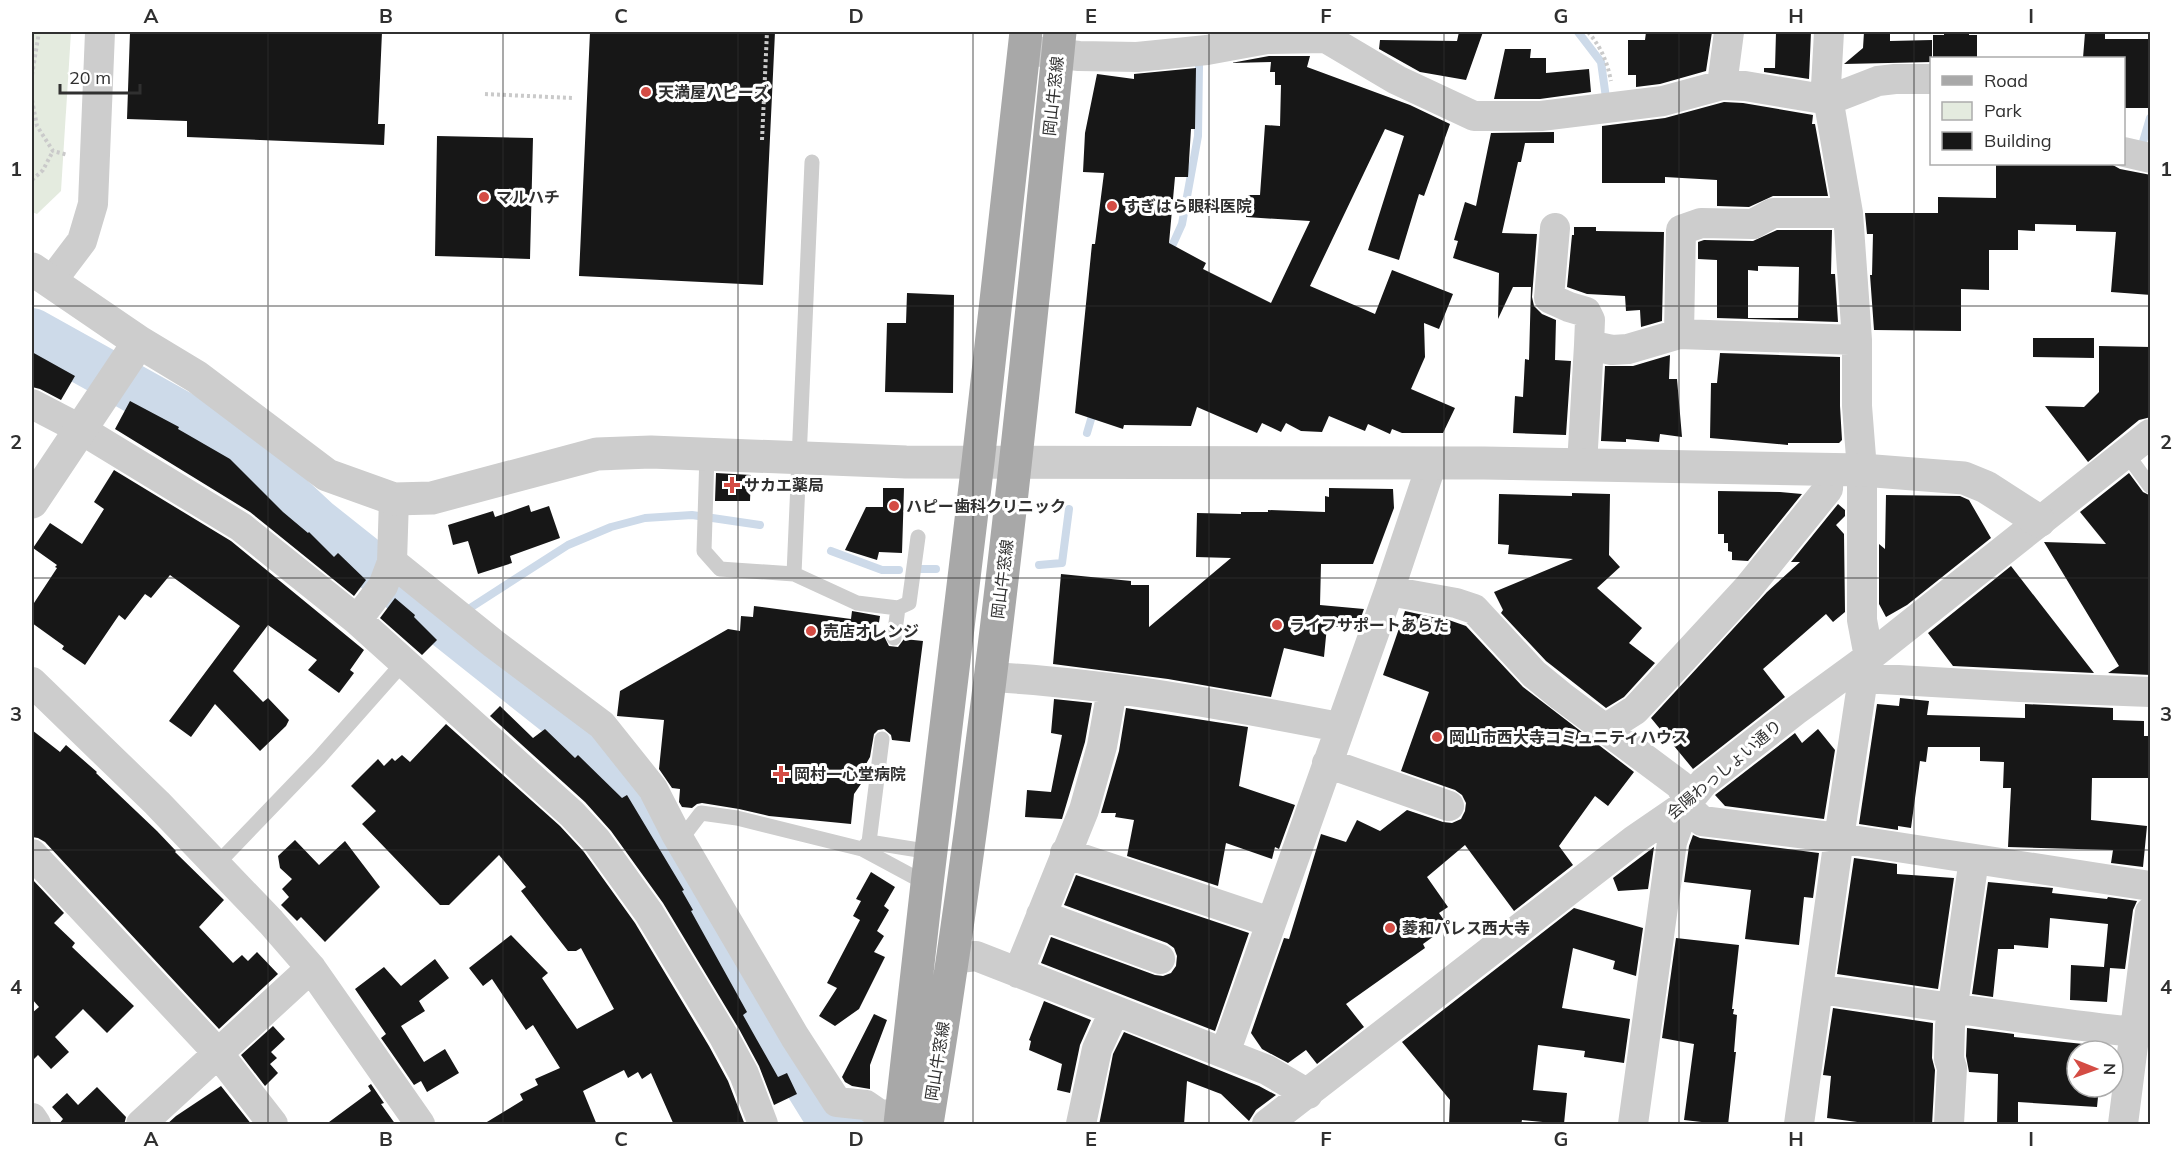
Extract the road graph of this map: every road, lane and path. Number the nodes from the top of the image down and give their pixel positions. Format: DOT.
graph roads {
  1 [pos="39,32"];
  2 [pos="100,32"];
  3 [pos="767,32"];
  4 [pos="1587,32"];
  5 [pos="1729,32"];
  6 [pos="1829,32"];
  7 [pos="1025,41"];
  8 [pos="1059,42"];
  9 [pos="1138,44"];
  10 [pos="32,75"];
  11 [pos="1930,79"];
  12 [pos="1722,85"];
  13 [pos="484,94"];
  14 [pos="572,98"];
  15 [pos="32,100"];
  16 [pos="1828,100"];
  17 [pos="1614,107"];
  18 [pos="762,140"];
  19 [pos="53,151"];
  20 [pos="2125,152"];
  21 [pos="74,156"];
  22 [pos="2151,158"];
  23 [pos="812,162"];
  24 [pos="32,180"];
  25 [pos="1848,213"];
  26 [pos="1555,228"];
  27 [pos="41,276"];
  28 [pos="1679,334"];
  29 [pos="1857,340"];
  30 [pos="1589,345"];
  31 [pos="133,350"];
  32 [pos="32,404"];
  33 [pos="80,429"];
  34 [pos="2151,434"];
  35 [pos="2126,453"];
  36 [pos="707,454"];
  37 [pos="800,458"];
  38 [pos="978,462"];
  39 [pos="1016,463"];
  40 [pos="1432,463"];
  41 [pos="1582,465"];
  42 [pos="1829,469"];
  43 [pos="1862,470"];
  44 [pos="2151,486"];
  45 [pos="394,499"];
  46 [pos="32,502"];
  47 [pos="2039,521"];
  48 [pos="918,537"];
  49 [pos="389,572"];
  50 [pos="794,574"];
  51 [pos="1389,591"];
  52 [pos="898,608"];
  53 [pos="357,620"];
  54 [pos="894,638"];
  55 [pos="403,663"];
  56 [pos="1866,667"];
  57 [pos="990,677"];
  58 [pos="32,682"];
  59 [pos="1112,690"];
  60 [pos="2151,692"];
  61 [pos="1339,727"];
  62 [pos="1605,729"];
  63 [pos="882,739"];
  64 [pos="1327,764"];
  65 [pos="1685,805"];
  66 [pos="1449,806"];
  67 [pos="676,834"];
  68 [pos="1839,838"];
  69 [pos="866,846"];
  70 [pos="1065,853"];
  71 [pos="32,854"];
  72 [pos="1974,859"];
  73 [pos="217,864"];
  74 [pos="929,869"];
  75 [pos="964,873"];
  76 [pos="2151,886"];
  77 [pos="2151,912"];
  78 [pos="1041,915"];
  79 [pos="1270,922"];
  80 [pos="952,958"];
  81 [pos="1160,959"];
  82 [pos="311,968"];
  83 [pos="1018,973"];
  84 [pos="1818,989"];
  85 [pos="1954,1007"];
  86 [pos="1114,1012"];
  87 [pos="2140,1038"];
  88 [pos="940,1042"];
  89 [pos="217,1052"];
  90 [pos="1225,1053"];
  91 [pos="1308,1094"];
  92 [pos="32,1118"];
  93 [pos="910,1122"];
  94 [pos="418,1124"];
  95 [pos="36,1125"];
  96 [pos="141,1125"];
  97 [pos="273,1125"];
  98 [pos="764,1125"];
  99 [pos="941,1125"];
  100 [pos="1081,1125"];
  101 [pos="1267,1125"];
  102 [pos="1633,1125"];
  103 [pos="1799,1125"];
  104 [pos="1949,1125"];
  105 [pos="2123,1125"];
  1 -- 10 [label="path"];
  2 -- 27 [label="street"];
  3 -- 18 [label="path"];
  4 -- 17 [label="path"];
  5 -- 12 [label="street"];
  6 -- 16 [label="street"];
  7 -- 8 [label="street"];
  7 -- 38 [label="main road, 岡山牛窓線"];
  8 -- 9 [label="street"];
  8 -- 39 [label="main road, 岡山牛窓線"];
  9 -- 17 [label="street"];
  11 -- 16 [label="street"];
  12 -- 16 [label="street"];
  12 -- 17 [label="street"];
  13 -- 14 [label="path"];
  15 -- 19 [label="path"];
  16 -- 25 [label="street"];
  19 -- 21 [label="path"];
  19 -- 24 [label="path"];
  20 -- 22 [label="street"];
  23 -- 37 [label="lane"];
  25 -- 28 [label="street"];
  25 -- 29 [label="street"];
  26 -- 30 [label="street"];
  27 -- 31 [label="street"];
  28 -- 29 [label="street"];
  28 -- 30 [label="street"];
  29 -- 43 [label="street"];
  30 -- 41 [label="street"];
  31 -- 33 [label="street"];
  31 -- 45 [label="street"];
  32 -- 33 [label="street"];
  33 -- 46 [label="street"];
  33 -- 53 [label="street"];
  34 -- 35 [label="street, 会陽わっしょい通り"];
  35 -- 44 [label="lane"];
  35 -- 47 [label="street, 会陽わっしょい通り"];
  36 -- 37 [label="street"];
  36 -- 45 [label="street"];
  36 -- 50 [label="lane"];
  37 -- 38 [label="street"];
  37 -- 50 [label="lane"];
  38 -- 39 [label="street"];
  38 -- 74 [label="main road, 岡山牛窓線"];
  39 -- 40 [label="street"];
  39 -- 57 [label="main road, 岡山牛窓線"];
  40 -- 41 [label="street"];
  40 -- 51 [label="street"];
  41 -- 42 [label="street"];
  42 -- 43 [label="street"];
  42 -- 62 [label="street"];
  43 -- 47 [label="street"];
  43 -- 56 [label="street"];
  45 -- 49 [label="street"];
  47 -- 56 [label="street, 会陽わっしょい通り"];
  48 -- 52 [label="lane"];
  49 -- 53 [label="street"];
  49 -- 67 [label="street"];
  50 -- 52 [label="lane"];
  51 -- 61 [label="street"];
  51 -- 62 [label="street"];
  52 -- 54 [label="lane"];
  53 -- 55 [label="street"];
  55 -- 73 [label="lane"];
  55 -- 98 [label="street"];
  56 -- 60 [label="street"];
  56 -- 65 [label="street, 会陽わっしょい通り"];
  56 -- 68 [label="street"];
  57 -- 59 [label="street"];
  57 -- 75 [label="main road, 岡山牛窓線"];
  58 -- 73 [label="street"];
  59 -- 61 [label="street"];
  59 -- 70 [label="street"];
  61 -- 64 [label="street"];
  62 -- 65 [label="street"];
  63 -- 69 [label="lane"];
  64 -- 66 [label="street"];
  64 -- 79 [label="street"];
  65 -- 68 [label="street"];
  65 -- 91 [label="street, 会陽わっしょい通り"];
  65 -- 102 [label="street"];
  67 -- 69 [label="lane"];
  67 -- 93 [label="street"];
  68 -- 72 [label="street"];
  68 -- 84 [label="street"];
  69 -- 74 [label="lane"];
  69 -- 74 [label="lane"];
  70 -- 78 [label="street"];
  70 -- 79 [label="street"];
  71 -- 89 [label="street"];
  72 -- 76 [label="street"];
  72 -- 85 [label="street"];
  73 -- 82 [label="street"];
  74 -- 75 [label="street"];
  74 -- 93 [label="main road, 岡山牛窓線"];
  75 -- 80 [label="main road, 岡山牛窓線"];
  77 -- 87 [label="street"];
  78 -- 81 [label="street"];
  78 -- 83 [label="street"];
  79 -- 90 [label="street"];
  80 -- 83 [label="street"];
  80 -- 88 [label="main road, 岡山牛窓線"];
  82 -- 89 [label="street"];
  82 -- 94 [label="street"];
  83 -- 86 [label="street"];
  84 -- 85 [label="street"];
  84 -- 103 [label="street"];
  85 -- 87 [label="street"];
  85 -- 104 [label="street"];
  86 -- 90 [label="street"];
  86 -- 100 [label="street"];
  87 -- 105 [label="street"];
  88 -- 93 [label="main road, 岡山牛窓線"];
  88 -- 99 [label="main road"];
  89 -- 96 [label="street"];
  89 -- 97 [label="street"];
  90 -- 91 [label="street"];
  91 -- 101 [label="street, 会陽わっしょい通り"];
  92 -- 95 [label="street"];
}
